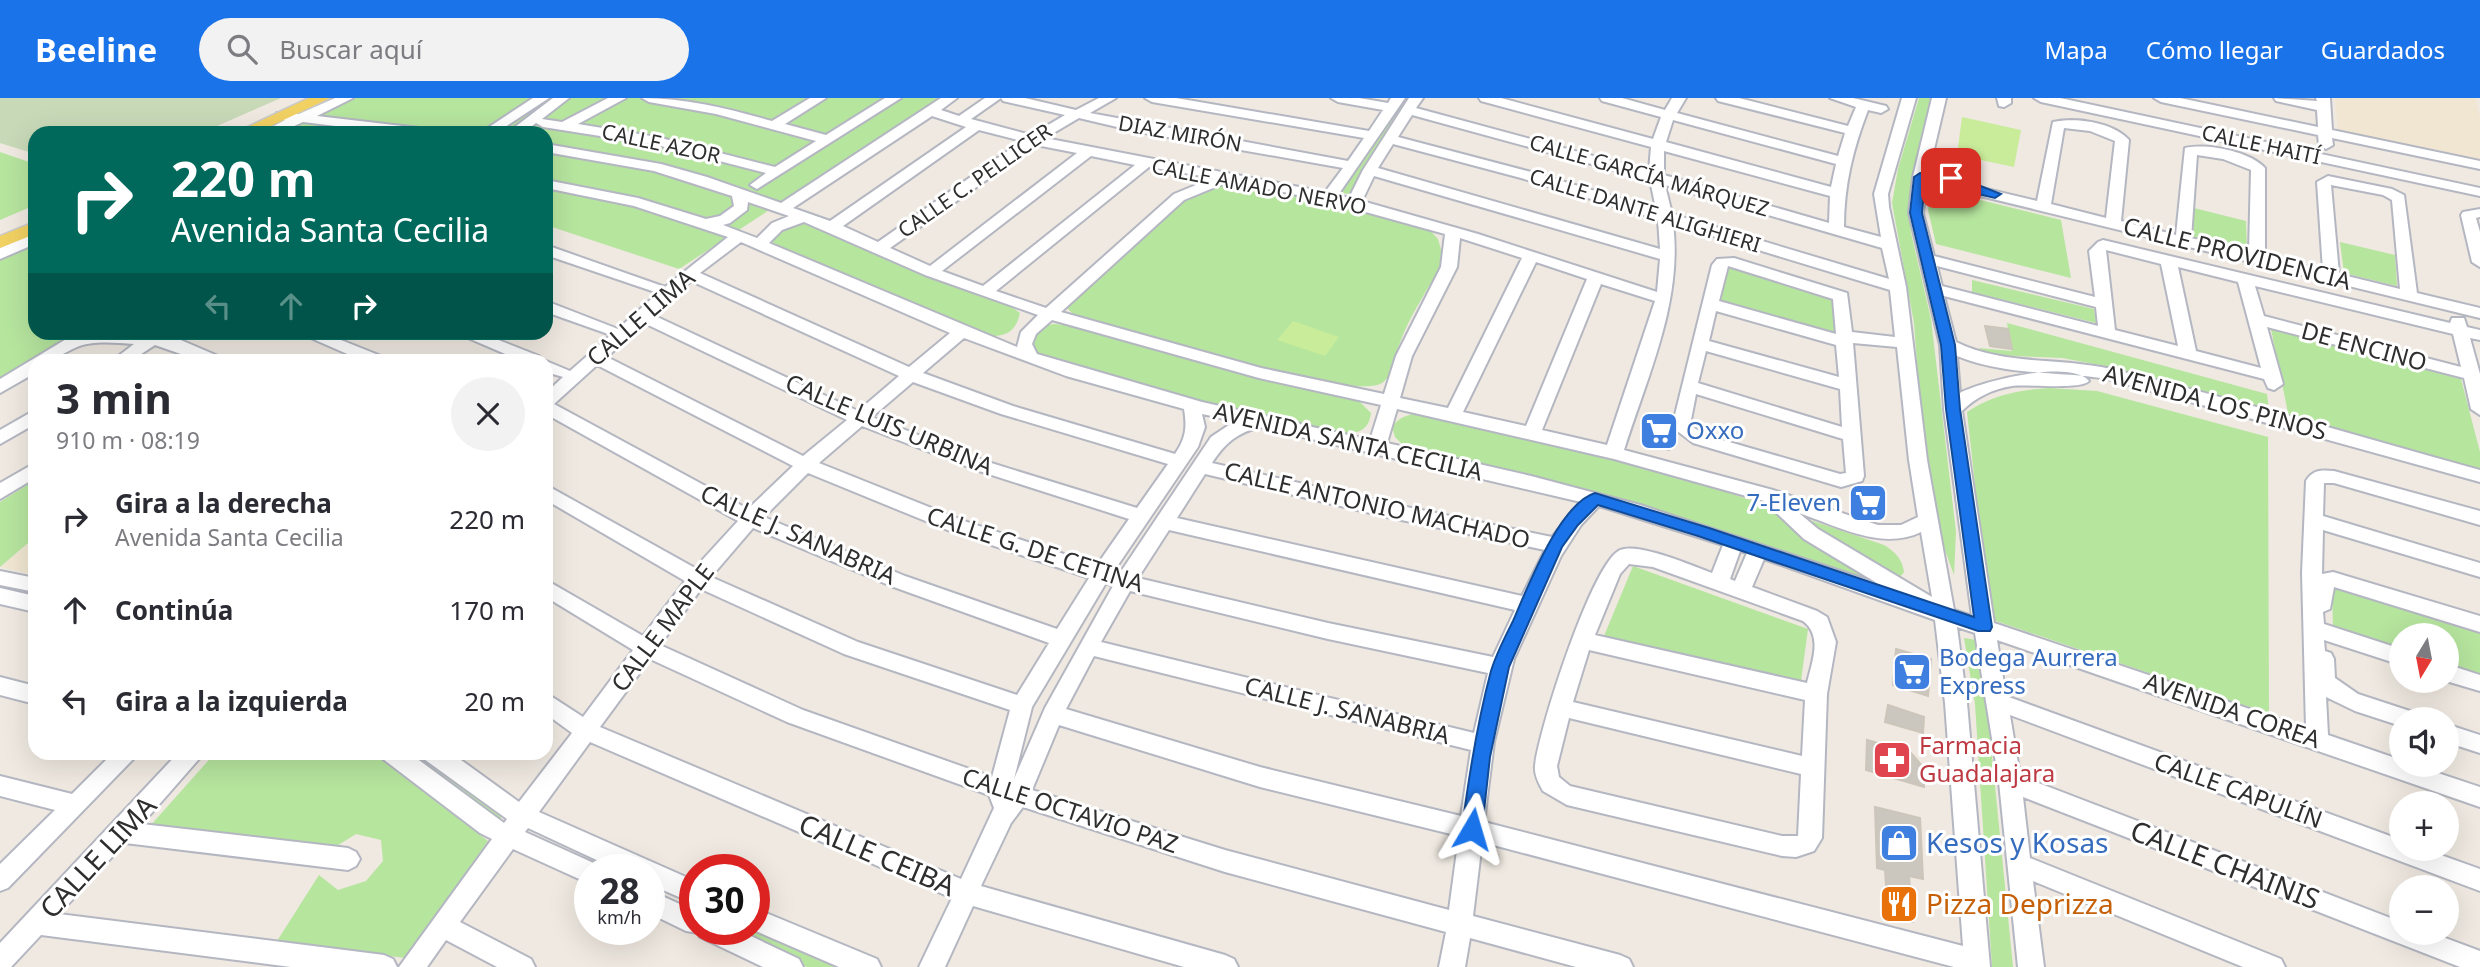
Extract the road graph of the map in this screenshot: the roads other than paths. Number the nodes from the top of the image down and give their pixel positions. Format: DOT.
graph roads {
  1 [pos="303,98"];
  2 [pos="322,98"];
  3 [pos="346,98"];
  4 [pos="542,98"];
  5 [pos="562,98"];
  6 [pos="619,98"];
  7 [pos="649,98"];
  8 [pos="738,98"];
  9 [pos="819,98"];
  10 [pos="894,98"];
  11 [pos="950,98"];
  12 [pos="994,98"];
  13 [pos="1008,98"];
  14 [pos="1109,98"];
  15 [pos="1152,98"];
  16 [pos="1338,98"];
  17 [pos="1486,98"];
  18 [pos="1607,98"];
  19 [pos="1679,98"];
  20 [pos="1723,98"];
  21 [pos="1837,98"];
  22 [pos="1909,98"];
  23 [pos="1939,98"];
  24 [pos="2041,98"];
  25 [pos="2161,98"];
  26 [pos="2281,98"];
  27 [pos="1394,103"];
  28 [pos="2324,103"];
  29 [pos="1412,104"];
  30 [pos="1863,104"];
  31 [pos="1881,109"];
  32 [pos="717,110"];
  33 [pos="930,111"];
  34 [pos="1668,114"];
  35 [pos="1073,115"];
  36 [pos="282,116"];
  37 [pos="301,118"];
  38 [pos="960,121"];
  39 [pos="543,123"];
  40 [pos="567,125"];
  41 [pos="775,125"];
  42 [pos="241,126"];
  43 [pos="259,126"];
  44 [pos="283,126"];
  45 [pos="369,126"];
  46 [pos="498,126"];
  47 [pos="524,126"];
  48 [pos="976,126"];
  49 [pos="1852,131"];
  50 [pos="2327,133"];
  51 [pos="1371,135"];
  52 [pos="2119,136"];
  53 [pos="1390,139"];
  54 [pos="827,140"];
  55 [pos="1030,141"];
  56 [pos="1658,143"];
  57 [pos="553,149"];
  58 [pos="1086,153"];
  59 [pos="1841,161"];
  60 [pos="1144,164"];
  61 [pos="2480,165"];
  62 [pos="1353,166"];
  63 [pos="1370,170"];
  64 [pos="2327,170"];
  65 [pos="778,172"];
  66 [pos="1921,174"];
  67 [pos="1656,177"];
  68 [pos="1228,178"];
  69 [pos="553,185"];
  70 [pos="757,186"];
  71 [pos="2480,192"];
  72 [pos="739,193"];
  73 [pos="1836,193"];
  74 [pos="1995,194"];
  75 [pos="1328,197"];
  76 [pos="1353,204"];
  77 [pos="2043,206"];
  78 [pos="782,209"];
  79 [pos="2476,213"];
  80 [pos="1665,217"];
  81 [pos="801,218"];
  82 [pos="28,221"];
  83 [pos="2113,223"];
  84 [pos="704,224"];
  85 [pos="832,227"];
  86 [pos="28,230"];
  87 [pos="1837,230"];
  88 [pos="1453,232"];
  89 [pos="0,233"];
  90 [pos="733,235"];
  91 [pos="2183,240"];
  92 [pos="28,241"];
  93 [pos="0,243"];
  94 [pos="759,245"];
  95 [pos="1890,245"];
  96 [pos="880,248"];
  97 [pos="553,252"];
  98 [pos="0,254"];
  99 [pos="1531,256"];
  100 [pos="1669,257"];
  101 [pos="2257,258"];
  102 [pos="1926,259"];
  103 [pos="2168,259"];
  104 [pos="2480,262"];
  105 [pos="931,272"];
  106 [pos="684,273"];
  107 [pos="2331,276"];
  108 [pos="1596,277"];
  109 [pos="2245,277"];
  110 [pos="1898,287"];
  111 [pos="659,289"];
  112 [pos="1936,289"];
  113 [pos="985,292"];
  114 [pos="2409,295"];
  115 [pos="1664,299"];
  116 [pos="1711,304"];
  117 [pos="2106,305"];
  118 [pos="1027,307"];
  119 [pos="553,309"];
  120 [pos="2480,313"];
  121 [pos="1050,314"];
  122 [pos="643,316"];
  123 [pos="2256,319"];
  124 [pos="2459,324"];
  125 [pos="610,330"];
  126 [pos="961,332"];
  127 [pos="2107,332"];
  128 [pos="1844,335"];
  129 [pos="2480,335"];
  130 [pos="1904,339"];
  131 [pos="81,340"];
  132 [pos="150,340"];
  133 [pos="166,340"];
  134 [pos="325,340"];
  135 [pos="482,340"];
  136 [pos="985,341"];
  137 [pos="1701,344"];
  138 [pos="1948,345"];
  139 [pos="2188,353"];
  140 [pos="54,354"];
  141 [pos="130,354"];
  142 [pos="198,354"];
  143 [pos="360,354"];
  144 [pos="518,354"];
  145 [pos="1029,356"];
  146 [pos="596,358"];
  147 [pos="28,369"];
  148 [pos="554,369"];
  149 [pos="2060,372"];
  150 [pos="2472,374"];
  151 [pos="911,375"];
  152 [pos="1689,386"];
  153 [pos="1849,386"];
  154 [pos="0,387"];
  155 [pos="2277,397"];
  156 [pos="553,398"];
  157 [pos="1390,402"];
  158 [pos="1192,407"];
  159 [pos="553,408"];
  160 [pos="1953,409"];
  161 [pos="2480,409"];
  162 [pos="1453,415"];
  163 [pos="860,419"];
  164 [pos="1260,422"];
  165 [pos="28,424"];
  166 [pos="1532,432"];
  167 [pos="1853,436"];
  168 [pos="0,438"];
  169 [pos="1377,446"];
  170 [pos="1614,453"];
  171 [pos="1189,464"];
  172 [pos="805,465"];
  173 [pos="28,474"];
  174 [pos="2480,476"];
  175 [pos="2480,488"];
  176 [pos="0,492"];
  177 [pos="1766,495"];
  178 [pos="553,496"];
  179 [pos="1595,499"];
  180 [pos="1142,516"];
  181 [pos="2480,518"];
  182 [pos="750,519"];
  183 [pos="1928,520"];
  184 [pos="2314,520"];
  185 [pos="1164,522"];
  186 [pos="1811,534"];
  187 [pos="1734,542"];
  188 [pos="1555,545"];
  189 [pos="1758,551"];
  190 [pos="1791,562"];
  191 [pos="2480,570"];
  192 [pos="1101,575"];
  193 [pos="697,579"];
  194 [pos="1125,582"];
  195 [pos="1719,582"];
  196 [pos="10,587"];
  197 [pos="1741,590"];
  198 [pos="553,591"];
  199 [pos="28,599"];
  200 [pos="1528,605"];
  201 [pos="1945,615"];
  202 [pos="2480,624"];
  203 [pos="1984,627"];
  204 [pos="2324,632"];
  205 [pos="1061,639"];
  206 [pos="1582,640"];
  207 [pos="1088,647"];
  208 [pos="646,649"];
  209 [pos="2389,653"];
  210 [pos="1500,667"];
  211 [pos="2459,676"];
  212 [pos="2480,683"];
  213 [pos="0,686"];
  214 [pos="28,693"];
  215 [pos="1816,694"];
  216 [pos="1996,701"];
  217 [pos="1022,705"];
  218 [pos="553,707"];
  219 [pos="1559,707"];
  220 [pos="2389,712"];
  221 [pos="1053,714"];
  222 [pos="586,731"];
  223 [pos="2459,737"];
  224 [pos="2316,740"];
  225 [pos="1483,744"];
  226 [pos="2480,744"];
  227 [pos="121,760"];
  228 [pos="187,760"];
  229 [pos="401,760"];
  230 [pos="443,760"];
  231 [pos="1811,767"];
  232 [pos="2010,782"];
  233 [pos="0,786"];
  234 [pos="1009,793"];
  235 [pos="2480,797"];
  236 [pos="76,805"];
  237 [pos="524,817"];
  238 [pos="1472,829"];
  239 [pos="121,832"];
  240 [pos="509,837"];
  241 [pos="607,854"];
  242 [pos="348,859"];
  243 [pos="2020,864"];
  244 [pos="574,866"];
  245 [pos="0,880"];
  246 [pos="2480,880"];
  247 [pos="966,893"];
  248 [pos="37,923"];
  249 [pos="1460,925"];
  250 [pos="443,926"];
  251 [pos="770,926"];
  252 [pos="2389,928"];
  253 [pos="743,945"];
  254 [pos="2433,945"];
  255 [pos="0,961"];
  256 [pos="2480,963"];
  257 [pos="1976,964"];
  258 [pos="2035,965"];
  259 [pos="384,967"];
  260 [pos="412,967"];
  261 [pos="522,967"];
  262 [pos="790,967"];
  263 [pos="868,967"];
  264 [pos="932,967"];
  265 [pos="1225,967"];
  266 [pos="1452,967"];
  267 [pos="1620,967"];
  268 [pos="2272,967"];
  1 -- 42 [label="main road"];
  2 -- 36 [label="main road"];
  3 -- 37 [label="street"];
  4 -- 46 [label="street"];
  5 -- 47 [label="street"];
  6 -- 40 [label="street"];
  7 -- 32 [label="street"];
  8 -- 32 [label="street"];
  9 -- 41 [label="street"];
  10 -- 54 [label="street"];
  11 -- 33 [label="street"];
  12 -- 38 [label="street"];
  13 -- 35 [label="street, DIAZ MIRÓN"];
  14 -- 35 [label="street, CALLE C. PELLICER"];
  15 -- 51 [label="street"];
  16 -- 27 [label="street"];
  17 -- 56 [label="street"];
  18 -- 34 [label="street"];
  19 -- 34 [label="street"];
  20 -- 49 [label="street"];
  21 -- 30 [label="street"];
  22 -- 95 [label="street"];
  23 -- 66 [label="street"];
  24 -- 64 [label="street, CALLE HAITÍ"];
  25 -- 50 [label="street"];
  26 -- 28 [label="street"];
  27 -- 51 [label="street"];
  28 -- 50 [label="street"];
  29 -- 53 [label="street"];
  29 -- 67 [label="street, CALLE GARCÍA MÁRQUEZ"];
  30 -- 31 [label="street"];
  30 -- 49 [label="street"];
  32 -- 41 [label="street"];
  33 -- 38 [label="street, CALLE AMADO NERVO"];
  33 -- 78 [label="street"];
  34 -- 56 [label="street"];
  34 -- 59 [label="street"];
  35 -- 55 [label="street, CALLE C. PELLICER"];
  35 -- 62 [label="street, DIAZ MIRÓN"];
  36 -- 37 [label="street"];
  36 -- 43 [label="main road"];
  37 -- 44 [label="street"];
  37 -- 45 [label="street"];
  38 -- 48 [label="street, CALLE AMADO NERVO"];
  39 -- 40 [label="street, CALLE AZOR"];
  40 -- 65 [label="street, CALLE AZOR"];
  41 -- 54 [label="street"];
  48 -- 55 [label="street, CALLE AMADO NERVO"];
  48 -- 85 [label="street"];
  49 -- 59 [label="street"];
  50 -- 61 [label="street"];
  50 -- 64 [label="street"];
  51 -- 62 [label="street"];
  52 -- 77 [label="street"];
  52 -- 83 [label="street"];
  53 -- 63 [label="street"];
  53 -- 80 [label="street, CALLE DANTE ALIGHIERI"];
  54 -- 65 [label="street"];
  55 -- 58 [label="street, CALLE AMADO NERVO"];
  55 -- 96 [label="street, CALLE C. PELLICER"];
  56 -- 67 [label="street"];
  56 -- 73 [label="street"];
  57 -- 72 [label="street, AVENIDA SANTA CECILIA"];
  58 -- 60 [label="street, CALLE AMADO NERVO"];
  58 -- 105 [label="street"];
  59 -- 73 [label="street"];
  60 -- 68 [label="street, CALLE AMADO NERVO"];
  60 -- 113 [label="street"];
  62 -- 75 [label="street"];
  63 -- 76 [label="street"];
  63 -- 100 [label="street"];
  64 -- 71 [label="street, CALLE HAITÍ"];
  64 -- 107 [label="street"];
  64 -- 114 [label="street"];
  65 -- 70 [label="street"];
  66 -- 74 [label="street, CALLE PROVIDENCIA"];
  66 -- 102 [label="street"];
  67 -- 80 [label="street"];
  67 -- 87 [label="street, CALLE GARCÍA MÁRQUEZ"];
  68 -- 75 [label="street, CALLE AMADO NERVO"];
  68 -- 121 [label="street"];
  69 -- 84 [label="street, AVENIDA SANTA CECILIA"];
  72 -- 78 [label="street, AVENIDA SANTA CECILIA"];
  72 -- 84 [label="street"];
  73 -- 87 [label="street"];
  74 -- 77 [label="street, CALLE PROVIDENCIA"];
  75 -- 76 [label="street, CALLE AMADO NERVO"];
  76 -- 88 [label="street, CALLE AMADO NERVO"];
  77 -- 83 [label="street, CALLE PROVIDENCIA"];
  78 -- 81 [label="street, AVENIDA SANTA CECILIA"];
  79 -- 104 [label="street"];
  80 -- 100 [label="street"];
  80 -- 110 [label="street, CALLE DANTE ALIGHIERI"];
  81 -- 85 [label="street, AVENIDA SANTA CECILIA"];
  81 -- 94 [label="street"];
  82 -- 89 [label="main road"];
  83 -- 91 [label="street, CALLE PROVIDENCIA"];
  84 -- 90 [label="street, AVENIDA SANTA CECILIA"];
  85 -- 96 [label="street, AVENIDA SANTA CECILIA"];
  86 -- 93 [label="main road"];
  87 -- 95 [label="street, CALLE GARCÍA MÁRQUEZ"];
  88 -- 99 [label="street, CALLE AMADO NERVO"];
  88 -- 157 [label="street"];
  90 -- 94 [label="street, AVENIDA SANTA CECILIA"];
  90 -- 106 [label="street, CALLE LIMA"];
  91 -- 101 [label="street, CALLE PROVIDENCIA"];
  91 -- 101 [label="street"];
  92 -- 98 [label="street"];
  94 -- 126 [label="street, AVENIDA SANTA CECILIA"];
  95 -- 110 [label="street"];
  96 -- 105 [label="street, AVENIDA SANTA CECILIA"];
  97 -- 111 [label="street"];
  99 -- 108 [label="street, CALLE AMADO NERVO"];
  99 -- 162 [label="street"];
  100 -- 115 [label="street"];
  101 -- 107 [label="street, CALLE PROVIDENCIA"];
  102 -- 112 [label="street"];
  102 -- 117 [label="street"];
  103 -- 109 [label="street"];
  103 -- 117 [label="street"];
  103 -- 139 [label="street"];
  105 -- 113 [label="street, AVENIDA SANTA CECILIA"];
  106 -- 111 [label="street, CALLE LIMA"];
  106 -- 122 [label="street, CALLE LIMA"];
  106 -- 151 [label="street, CALLE ANTONIO MACHADO"];
  107 -- 114 [label="street, CALLE PROVIDENCIA"];
  108 -- 115 [label="street, CALLE AMADO NERVO"];
  108 -- 166 [label="street"];
  109 -- 123 [label="street"];
  109 -- 124 [label="street"];
  110 -- 130 [label="street"];
  111 -- 125 [label="street, CALLE LIMA"];
  112 -- 127 [label="street"];
  112 -- 138 [label="street"];
  113 -- 118 [label="street, AVENIDA SANTA CECILIA"];
  114 -- 120 [label="street, CALLE PROVIDENCIA"];
  115 -- 170 [label="street"];
  116 -- 128 [label="street"];
  116 -- 128 [label="street"];
  116 -- 137 [label="street"];
  117 -- 127 [label="street"];
  118 -- 121 [label="street, AVENIDA SANTA CECILIA"];
  118 -- 136 [label="street"];
  119 -- 125 [label="street"];
  121 -- 145 [label="street"];
  121 -- 157 [label="street, AVENIDA SANTA CECILIA"];
  122 -- 146 [label="street, CALLE LIMA"];
  122 -- 163 [label="street, CALLE LUIS URBINA"];
  123 -- 150 [label="street, DE ENCINO"];
  123 -- 155 [label="street"];
  124 -- 129 [label="street"];
  124 -- 150 [label="street"];
  125 -- 148 [label="street, CALLE LIMA"];
  126 -- 136 [label="street, AVENIDA SANTA CECILIA"];
  126 -- 151 [label="street, CALLE MAPLE"];
  127 -- 139 [label="street"];
  128 -- 130 [label="street"];
  128 -- 153 [label="street"];
  130 -- 183 [label="street"];
  131 -- 140 [label="street"];
  132 -- 141 [label="street"];
  133 -- 142 [label="street"];
  134 -- 143 [label="street"];
  135 -- 144 [label="street"];
  136 -- 145 [label="street, AVENIDA SANTA CECILIA"];
  137 -- 152 [label="street"];
  137 -- 153 [label="street"];
  138 -- 149 [label="street, AVENIDA LOS PINOS"];
  138 -- 160 [label="street"];
  139 -- 155 [label="street"];
  145 -- 158 [label="street, AVENIDA SANTA CECILIA"];
  146 -- 156 [label="street, CALLE LIMA"];
  146 -- 172 [label="street, CALLE G. DE CETINA"];
  147 -- 154 [label="street"];
  149 -- 155 [label="street, AVENIDA LOS PINOS"];
  149 -- 160 [label="street, AVENIDA LOS PINOS"];
  149 -- 175 [label="street, AVENIDA LOS PINOS"];
  150 -- 161 [label="street"];
  151 -- 163 [label="street, CALLE MAPLE"];
  151 -- 171 [label="street, CALLE ANTONIO MACHADO"];
  152 -- 167 [label="street"];
  152 -- 167 [label="street"];
  153 -- 167 [label="street"];
  155 -- 174 [label="street, AVENIDA LOS PINOS"];
  157 -- 162 [label="street, AVENIDA SANTA CECILIA"];
  157 -- 169 [label="street"];
  158 -- 164 [label="street, AVENIDA SANTA CECILIA"];
  158 -- 171 [label="street"];
  159 -- 182 [label="street, CALLE J. SANABRIA"];
  160 -- 203 [label="street"];
  162 -- 166 [label="street, AVENIDA SANTA CECILIA"];
  163 -- 172 [label="street, CALLE MAPLE"];
  163 -- 180 [label="street, CALLE LUIS URBINA"];
  164 -- 169 [label="street, AVENIDA SANTA CECILIA"];
  164 -- 171 [label="street"];
  165 -- 168 [label="street"];
  166 -- 170 [label="street, AVENIDA SANTA CECILIA"];
  169 -- 179 [label="street, AVENIDA SANTA CECILIA"];
  170 -- 177 [label="street, AVENIDA SANTA CECILIA"];
  171 -- 180 [label="street"];
  171 -- 185 [label="street"];
  171 -- 188 [label="street, CALLE ANTONIO MACHADO"];
  172 -- 182 [label="street, CALLE MAPLE"];
  172 -- 192 [label="street, CALLE G. DE CETINA"];
  173 -- 176 [label="street"];
  177 -- 183 [label="street, AVENIDA SANTA CECILIA"];
  177 -- 186 [label="street"];
  178 -- 193 [label="street"];
  179 -- 187 [label="street, AVENIDA SANTA CECILIA"];
  179 -- 188 [label="street"];
  180 -- 192 [label="street"];
  181 -- 184 [label="street"];
  182 -- 193 [label="street, CALLE MAPLE"];
  182 -- 205 [label="street, CALLE J. SANABRIA"];
  183 -- 201 [label="street"];
  184 -- 191 [label="street"];
  184 -- 224 [label="street"];
  185 -- 194 [label="street"];
  185 -- 200 [label="street"];
  186 -- 190 [label="street"];
  186 -- 201 [label="street"];
  187 -- 189 [label="street, AVENIDA SANTA CECILIA"];
  187 -- 195 [label="street"];
  188 -- 200 [label="street"];
  189 -- 190 [label="street, AVENIDA SANTA CECILIA"];
  189 -- 197 [label="street"];
  190 -- 201 [label="street, AVENIDA SANTA CECILIA"];
  192 -- 194 [label="street, CALLE G. DE CETINA"];
  192 -- 205 [label="street"];
  193 -- 208 [label="street, CALLE MAPLE"];
  193 -- 217 [label="street"];
  194 -- 207 [label="street"];
  194 -- 210 [label="street, CALLE G. DE CETINA"];
  195 -- 197 [label="street"];
  195 -- 206 [label="street"];
  196 -- 199 [label="street"];
  197 -- 215 [label="street"];
  198 -- 208 [label="street, CALLE OCTAVIO PAZ"];
  200 -- 210 [label="street"];
  201 -- 203 [label="street, AVENIDA COREA"];
  201 -- 257 [label="street"];
  202 -- 204 [label="street"];
  203 -- 216 [label="street"];
  203 -- 224 [label="street, AVENIDA COREA"];
  204 -- 209 [label="street"];
  204 -- 220 [label="street"];
  205 -- 217 [label="street"];
  206 -- 215 [label="street"];
  206 -- 219 [label="street"];
  207 -- 221 [label="street"];
  207 -- 225 [label="street, CALLE J. SANABRIA"];
  208 -- 222 [label="street, CALLE MAPLE"];
  208 -- 234 [label="street, CALLE OCTAVIO PAZ"];
  210 -- 225 [label="street"];
  211 -- 212 [label="street"];
  213 -- 214 [label="street"];
  215 -- 231 [label="street"];
  216 -- 232 [label="street"];
  216 -- 246 [label="street, CALLE CAPULÍN"];
  217 -- 234 [label="street"];
  218 -- 222 [label="street, CALLE CEIBA"];
  219 -- 231 [label="street"];
  219 -- 231 [label="street"];
  221 -- 234 [label="street"];
  221 -- 238 [label="street"];
  222 -- 237 [label="street, CALLE MAPLE"];
  222 -- 247 [label="street, CALLE CEIBA"];
  223 -- 226 [label="street"];
  224 -- 235 [label="street, AVENIDA COREA"];
  225 -- 238 [label="street"];
  227 -- 236 [label="street"];
  228 -- 239 [label="street, CALLE LIMA"];
  229 -- 240 [label="street"];
  230 -- 237 [label="street"];
  232 -- 243 [label="street"];
  232 -- 252 [label="street, CALLE CHAINIS"];
  233 -- 236 [label="street"];
  234 -- 247 [label="street"];
  234 -- 249 [label="street, CALLE OCTAVIO PAZ"];
  236 -- 245 [label="street"];
  237 -- 240 [label="street, CALLE MAPLE"];
  237 -- 241 [label="street"];
  238 -- 249 [label="street"];
  238 -- 257 [label="street"];
  239 -- 242 [label="street"];
  239 -- 248 [label="street, CALLE LIMA"];
  240 -- 244 [label="street"];
  240 -- 250 [label="street, CALLE MAPLE"];
  243 -- 258 [label="street"];
  243 -- 268 [label="street"];
  247 -- 264 [label="street"];
  247 -- 265 [label="street, CALLE CEIBA"];
  248 -- 255 [label="street, CALLE LIMA"];
  248 -- 259 [label="street"];
  249 -- 266 [label="street"];
  249 -- 267 [label="street, CALLE OCTAVIO PAZ"];
  250 -- 260 [label="street, CALLE MAPLE"];
  250 -- 261 [label="street"];
  251 -- 263 [label="street"];
  253 -- 262 [label="street"];
  254 -- 256 [label="street, CALLE CHAINIS"];
}
